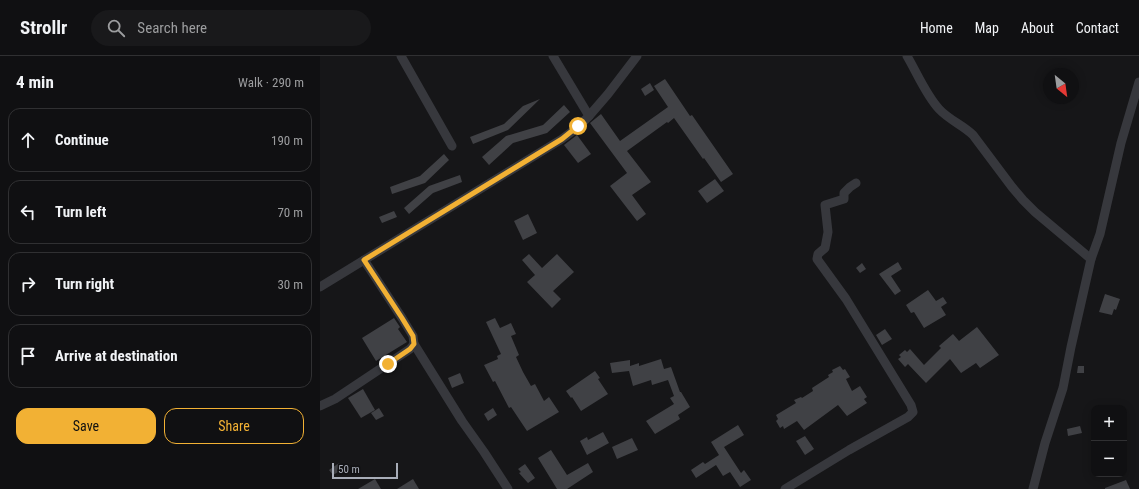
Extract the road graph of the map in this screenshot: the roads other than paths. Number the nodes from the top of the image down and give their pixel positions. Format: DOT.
graph roads {
  1 [pos="401,56"];
  2 [pos="553,56"];
  3 [pos="637,56"];
  4 [pos="907,56"];
  5 [pos="1139,82"];
  6 [pos="589,116"];
  7 [pos="452,146"];
  8 [pos="856,183"];
  9 [pos="1091,259"];
  10 [pos="364,260"];
  11 [pos="320,287"];
  12 [pos="414,344"];
  13 [pos="320,406"];
  14 [pos="508,489"];
  15 [pos="785,489"];
  16 [pos="1033,489"];
  1 -- 7 [label="street"];
  2 -- 6 [label="street"];
  3 -- 6 [label="street"];
  4 -- 9 [label="street"];
  5 -- 9 [label="street"];
  6 -- 10 [label="street"];
  8 -- 15 [label="street"];
  9 -- 16 [label="street"];
  10 -- 11 [label="street"];
  10 -- 12 [label="street"];
  12 -- 13 [label="street"];
  12 -- 14 [label="street"];
}
